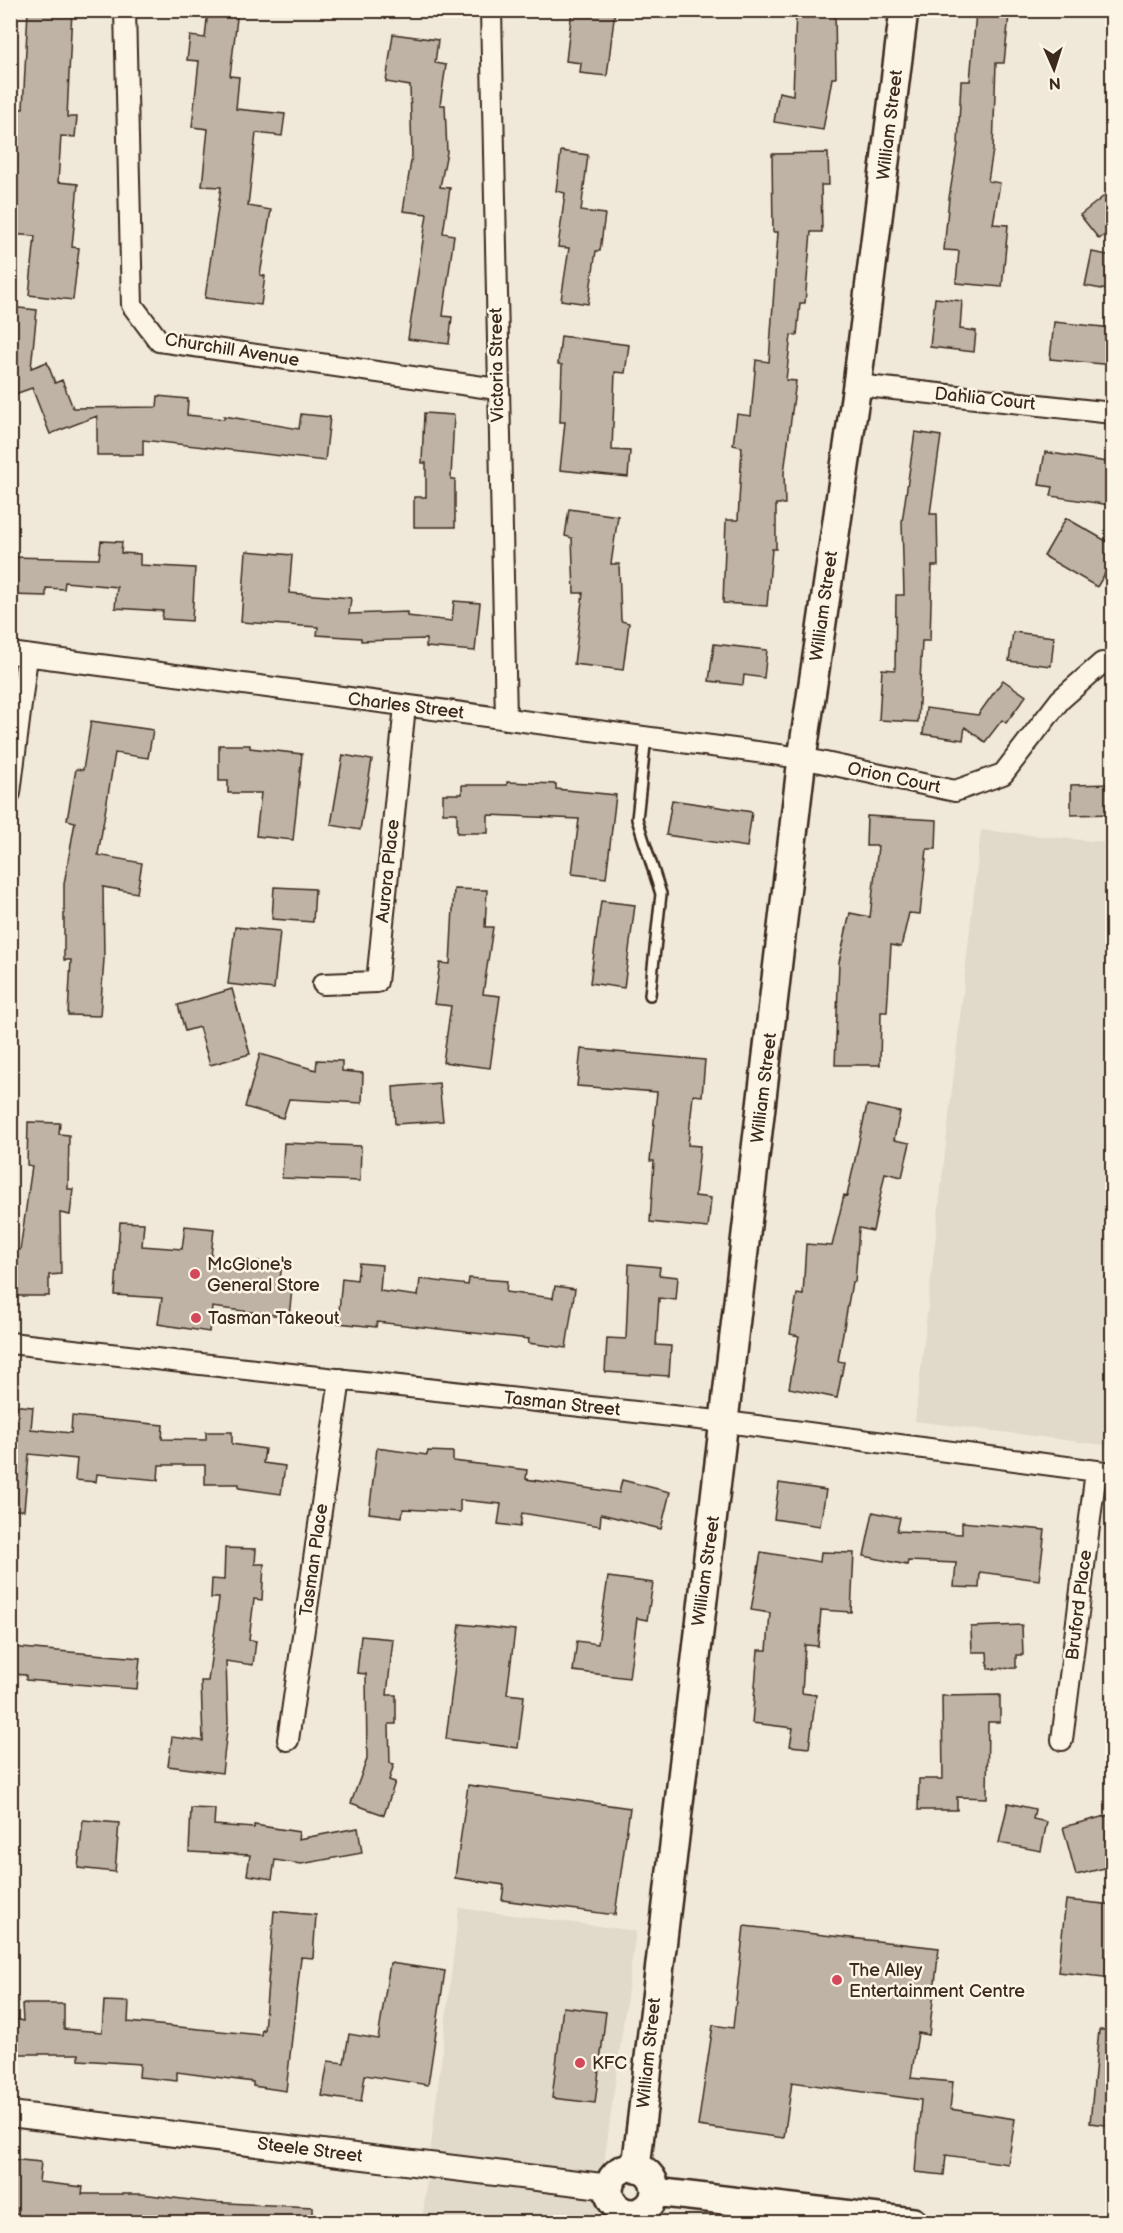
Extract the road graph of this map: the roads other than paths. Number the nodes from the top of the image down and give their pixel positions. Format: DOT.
graph roads {
  1 [pos="124,10"];
  2 [pos="491,10"];
  3 [pos="904,10"];
  4 [pos="857,385"];
  5 [pos="497,389"];
  6 [pos="1113,413"];
  7 [pos="19,655"];
  8 [pos="1113,665"];
  9 [pos="405,706"];
  10 [pos="506,719"];
  11 [pos="646,736"];
  12 [pos="802,758"];
  13 [pos="10,793"];
  14 [pos="323,984"];
  15 [pos="650,995"];
  16 [pos="10,1343"];
  17 [pos="340,1379"];
  18 [pos="726,1422"];
  19 [pos="1104,1472"];
  20 [pos="288,1740"];
  21 [pos="1062,1740"];
  22 [pos="10,2114"];
  23 [pos="636,2168"];
  24 [pos="610,2187"];
  25 [pos="655,2192"];
  26 [pos="627,2217"];
  27 [pos="914,2223"];
  1 -- 5 [label="street, Churchill Avenue"];
  2 -- 5 [label="street, Victoria Street"];
  3 -- 4 [label="main road, William Street"];
  4 -- 6 [label="street, Dahlia Court"];
  4 -- 12 [label="main road, William Street"];
  5 -- 10 [label="street, Victoria Street"];
  7 -- 9 [label="street, Charles Street"];
  7 -- 13 [label="street"];
  8 -- 12 [label="street, Orion Court"];
  9 -- 10 [label="street, Charles Street"];
  9 -- 14 [label="street, Aurora Place"];
  10 -- 11 [label="street, Charles Street"];
  11 -- 12 [label="street, Charles Street"];
  11 -- 15 [label="lane"];
  12 -- 18 [label="main road, William Street"];
  16 -- 17 [label="street, Tasman Street"];
  17 -- 18 [label="street, Tasman Street"];
  17 -- 20 [label="street, Tasman Place"];
  18 -- 19 [label="street, Tasman Street"];
  18 -- 23 [label="main road, William Street"];
  19 -- 21 [label="street, Bruford Place"];
  22 -- 24 [label="street, Steele Street"];
  23 -- 24 [label="main road"];
  23 -- 25 [label="main road"];
  24 -- 26 [label="main road"];
  25 -- 26 [label="main road"];
  25 -- 27 [label="main road"];
}
